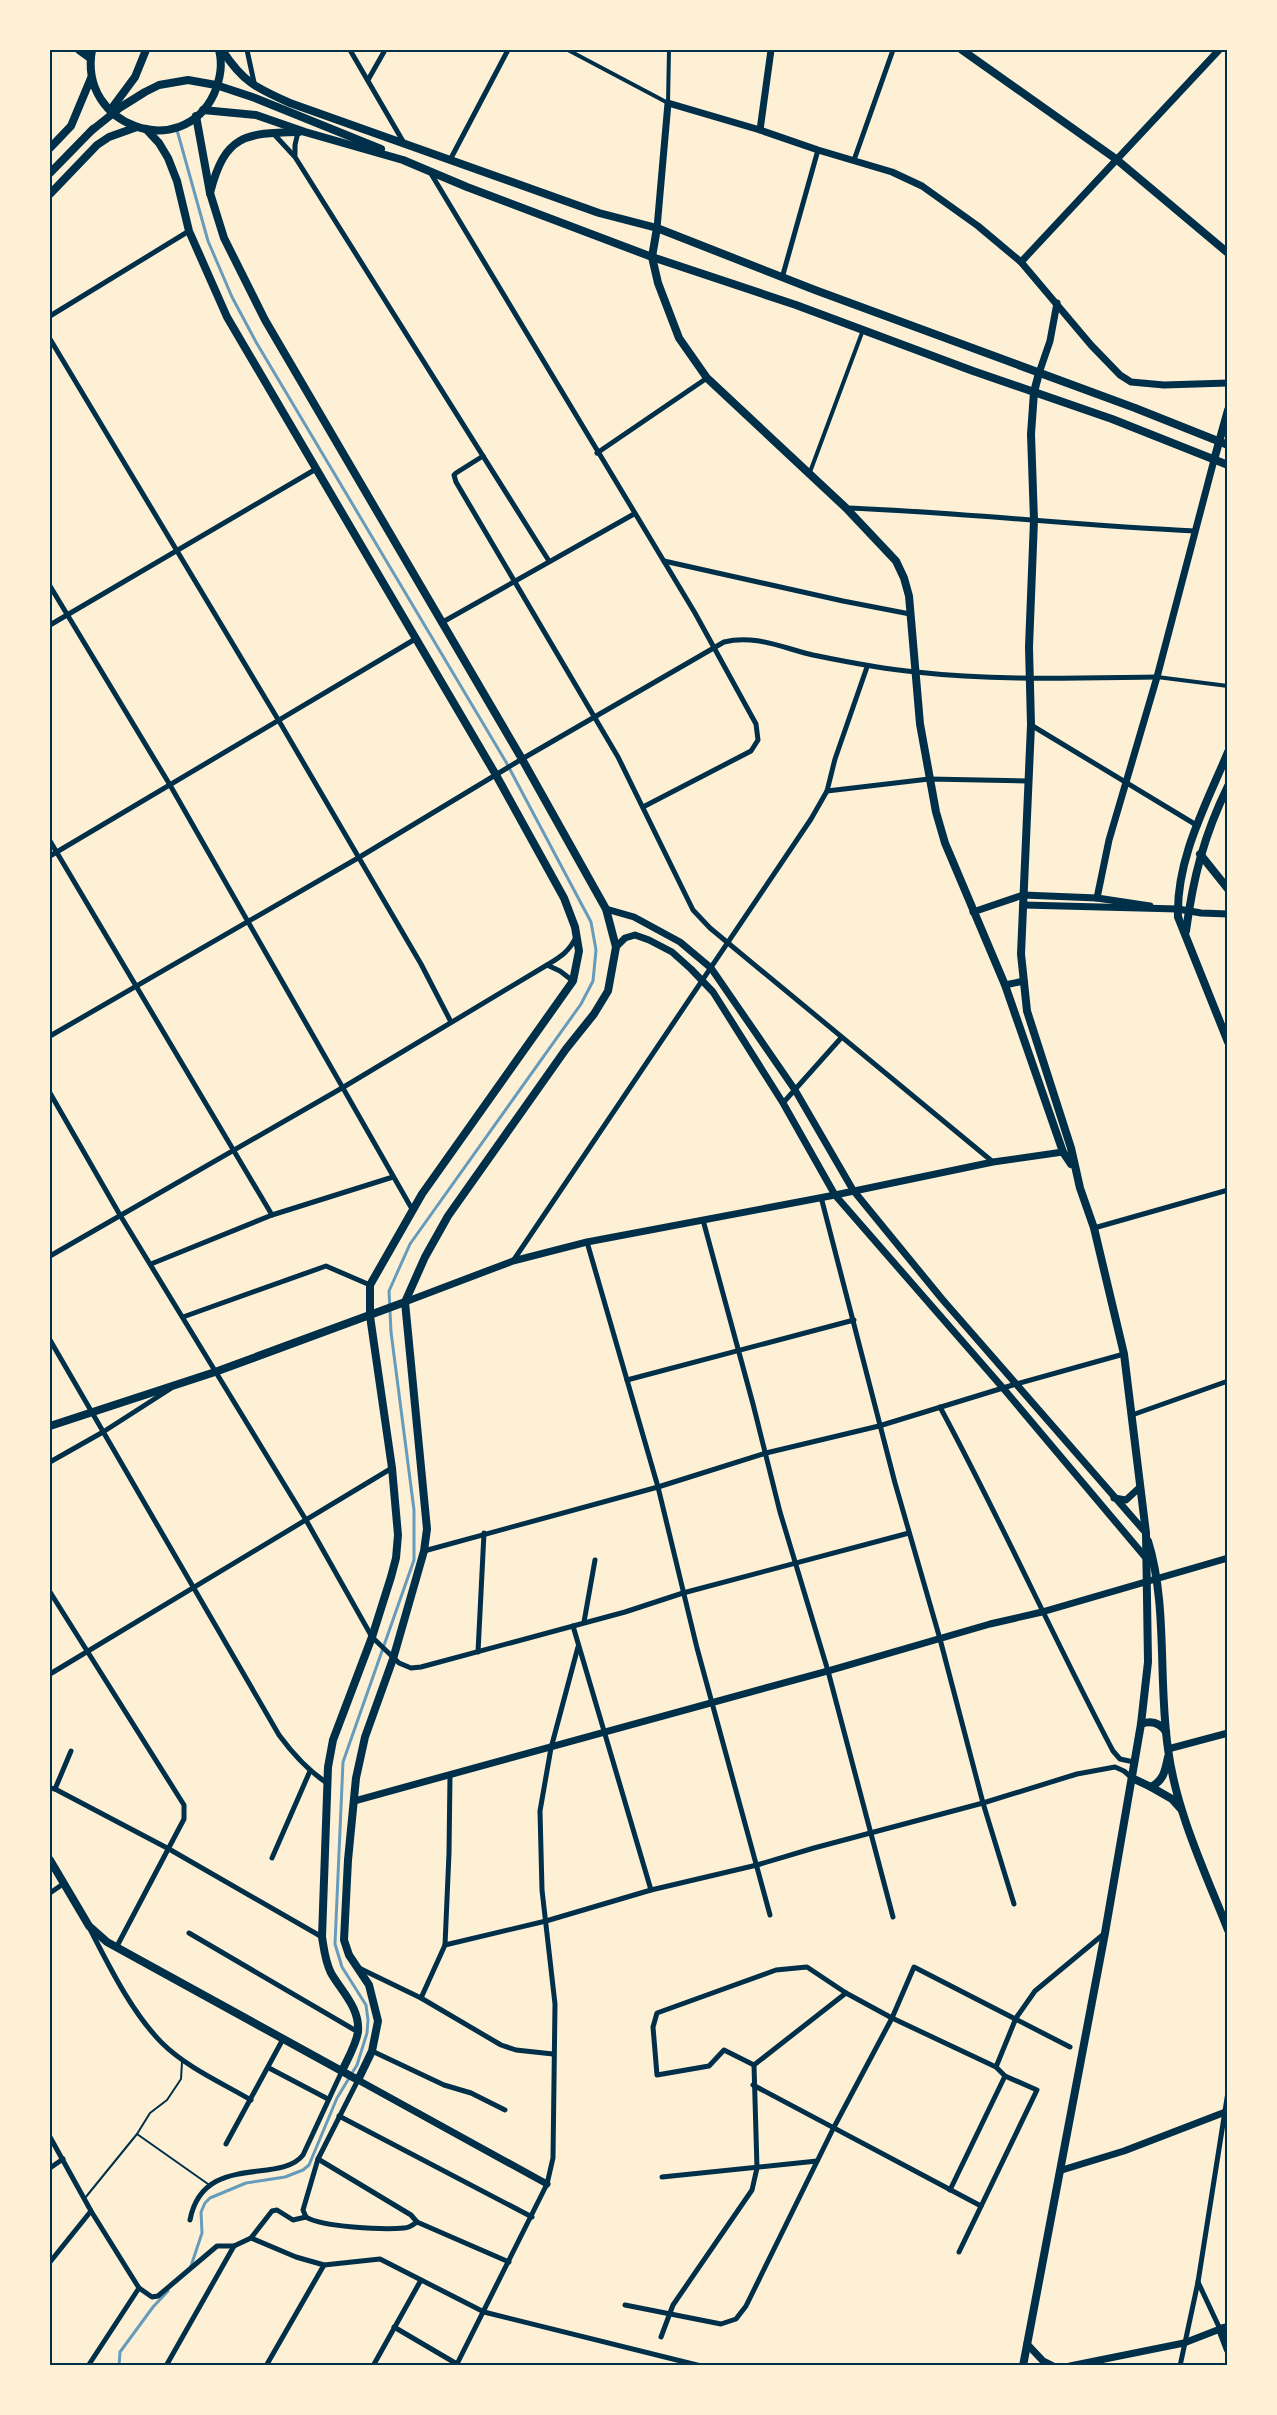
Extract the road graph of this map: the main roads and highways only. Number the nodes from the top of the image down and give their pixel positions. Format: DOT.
graph roads {
  1 [pos="79,50"];
  2 [pos="146,50"];
  3 [pos="220,50"];
  4 [pos="962,50"];
  5 [pos="91,54"];
  6 [pos="92,78"];
  7 [pos="200,113"];
  8 [pos="141,128"];
  9 [pos="91,131"];
  10 [pos="301,131"];
  11 [pos="50,148"];
  12 [pos="403,160"];
  13 [pos="50,173"];
  14 [pos="210,193"];
  15 [pos="50,194"];
  16 [pos="657,228"];
  17 [pos="1227,253"];
  18 [pos="652,257"];
  19 [pos="1039,373"];
  20 [pos="1034,392"];
  21 [pos="1227,410"];
  22 [pos="1218,442"];
  23 [pos="1227,445"];
  24 [pos="1214,460"];
  25 [pos="1227,465"];
  26 [pos="1227,752"];
  27 [pos="1227,786"];
  28 [pos="1200,854"];
  29 [pos="1227,889"];
  30 [pos="1186,933"];
  31 [pos="1227,1042"];
  32 [pos="1067,1150"];
  33 [pos="402,1304"];
  34 [pos="374,1314"];
  35 [pos="50,1426"];
  36 [pos="1146,1533"];
  37 [pos="1141,1724"];
  38 [pos="1167,1734"];
  39 [pos="1168,1751"];
  40 [pos="1132,1778"];
  41 [pos="1151,1787"];
  42 [pos="1181,1809"];
  43 [pos="50,1860"];
  44 [pos="1227,1930"];
  45 [pos="342,2071"];
  46 [pos="1224,2328"];
  47 [pos="1227,2350"];
  48 [pos="1023,2366"];
  1 -- 5 [label="main road"];
  2 -- 9 [label="main road"];
  3 -- 7 [label="main road"];
  3 -- 16 [label="main road"];
  4 -- 17 [label="main road"];
  5 -- 6 [label="main road"];
  6 -- 8 [label="main road"];
  6 -- 11 [label="main road"];
  7 -- 8 [label="main road"];
  7 -- 10 [label="main road"];
  7 -- 14 [label="main road"];
  8 -- 15 [label="main road"];
  8 -- 34 [label="main road"];
  9 -- 12 [label="main road"];
  9 -- 13 [label="main road"];
  10 -- 12 [label="main road"];
  10 -- 14 [label="main road"];
  12 -- 18 [label="main road"];
  14 -- 33 [label="main road"];
  16 -- 18 [label="main road"];
  16 -- 19 [label="main road"];
  18 -- 20 [label="main road"];
  18 -- 32 [label="main road"];
  19 -- 20 [label="main road"];
  19 -- 22 [label="main road"];
  20 -- 24 [label="main road"];
  20 -- 32 [label="main road"];
  21 -- 22 [label="main road"];
  22 -- 23 [label="main road"];
  22 -- 24 [label="main road"];
  24 -- 25 [label="main road"];
  26 -- 30 [label="main road"];
  27 -- 28 [label="main road"];
  28 -- 29 [label="main road"];
  28 -- 30 [label="main road"];
  30 -- 31 [label="main road"];
  32 -- 36 [label="main road"];
  33 -- 34 [label="main road"];
  33 -- 45 [label="main road"];
  34 -- 35 [label="main road"];
  34 -- 45 [label="main road"];
  36 -- 37 [label="main road"];
  36 -- 38 [label="main road"];
  37 -- 38 [label="main road"];
  37 -- 40 [label="main road"];
  38 -- 39 [label="main road"];
  39 -- 41 [label="main road"];
  39 -- 42 [label="main road"];
  40 -- 41 [label="main road"];
  40 -- 48 [label="main road"];
  41 -- 42 [label="main road"];
  42 -- 44 [label="main road"];
  43 -- 45 [label="main road"];
  46 -- 47 [label="main road"];
}
